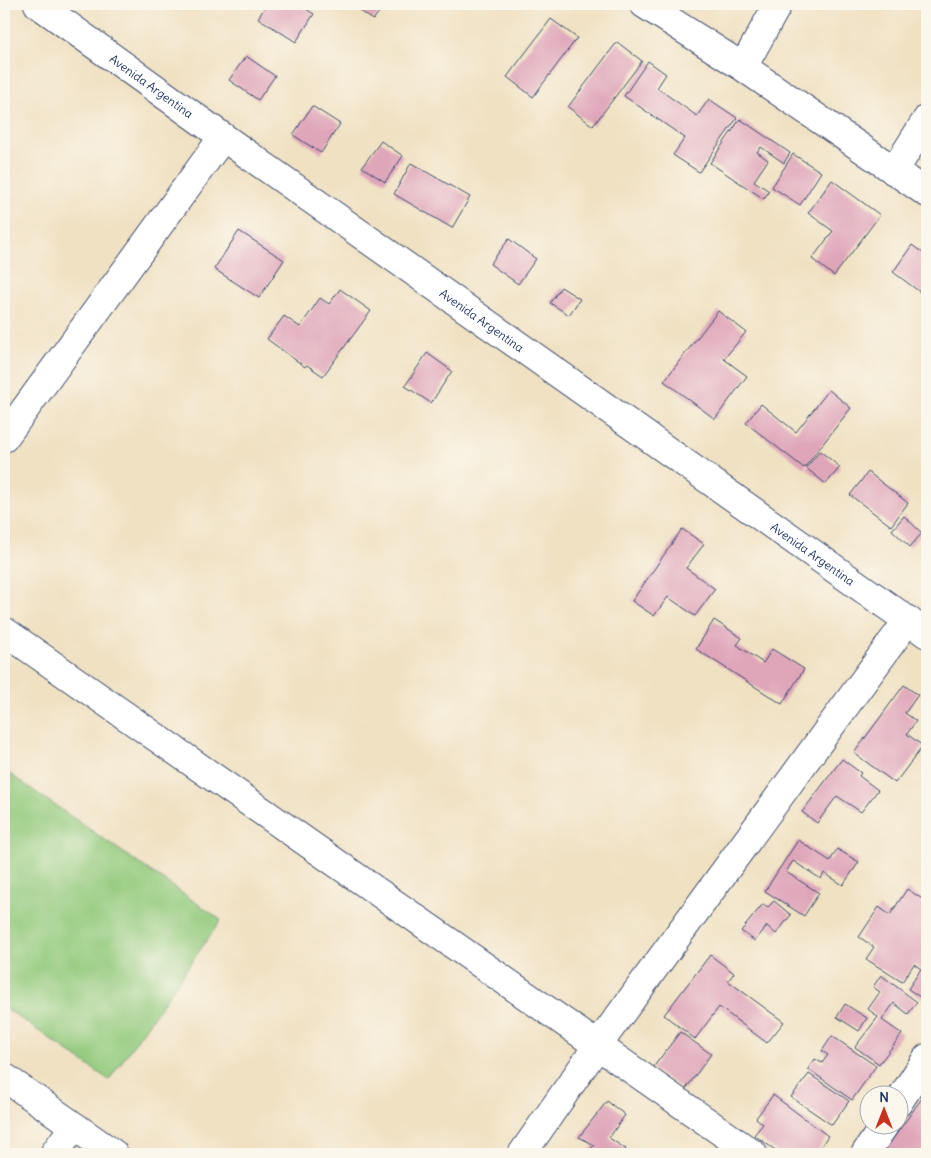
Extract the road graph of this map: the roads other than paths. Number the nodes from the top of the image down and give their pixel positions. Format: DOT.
graph roads {
  1 [pos="38,4"];
  2 [pos="644,4"];
  3 [pos="778,4"];
  4 [pos="743,68"];
  5 [pos="927,118"];
  6 [pos="223,137"];
  7 [pos="894,171"];
  8 [pos="927,193"];
  9 [pos="4,438"];
  10 [pos="918,627"];
  11 [pos="4,632"];
  12 [pos="598,1045"];
  13 [pos="927,1058"];
  14 [pos="4,1077"];
  15 [pos="908,1087"];
  16 [pos="74,1126"];
  17 [pos="878,1136"];
  18 [pos="54,1154"];
  19 [pos="114,1154"];
  20 [pos="522,1154"];
  21 [pos="753,1154"];
  22 [pos="866,1154"];
  1 -- 6 [label="street, Avenida Argentina"];
  2 -- 4 [label="street"];
  3 -- 4 [label="street"];
  4 -- 7 [label="street"];
  5 -- 7 [label="street"];
  6 -- 9 [label="street"];
  6 -- 10 [label="street, Avenida Argentina"];
  7 -- 8 [label="street"];
  10 -- 12 [label="street"];
  11 -- 12 [label="street"];
  12 -- 20 [label="street"];
  12 -- 21 [label="street"];
  13 -- 15 [label="street"];
  14 -- 16 [label="street"];
  16 -- 18 [label="street"];
  16 -- 19 [label="street"];
  17 -- 22 [label="street"];
}
